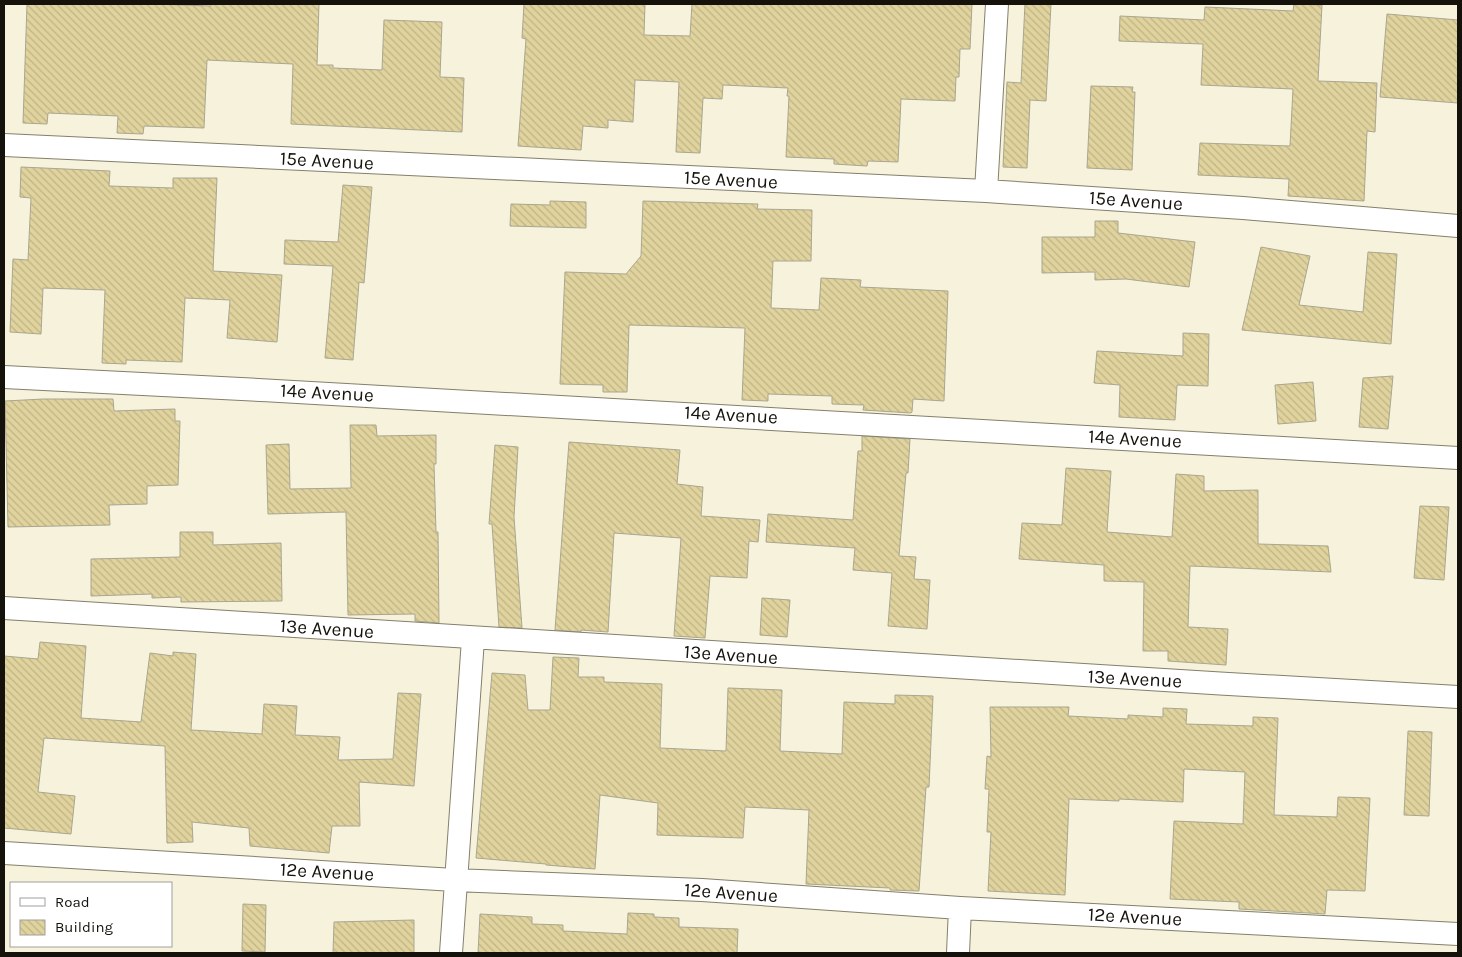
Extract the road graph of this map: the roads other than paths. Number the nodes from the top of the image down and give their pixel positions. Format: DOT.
graph roads {
  1 [pos="997,4"];
  2 [pos="4,145"];
  3 [pos="986,191"];
  4 [pos="1458,226"];
  5 [pos="4,377"];
  6 [pos="1458,458"];
  7 [pos="4,608"];
  8 [pos="473,639"];
  9 [pos="1458,697"];
  10 [pos="4,853"];
  11 [pos="455,880"];
  12 [pos="960,908"];
  13 [pos="1458,934"];
  14 [pos="1458,948"];
  15 [pos="451,953"];
  16 [pos="958,953"];
  17 [pos="1458,953"];
  1 -- 3 [label="street"];
  2 -- 3 [label="street, 15e Avenue"];
  3 -- 4 [label="street, 15e Avenue"];
  5 -- 6 [label="street, 14e Avenue"];
  7 -- 8 [label="street, 13e Avenue"];
  8 -- 9 [label="street, 13e Avenue"];
  8 -- 11 [label="street"];
  10 -- 11 [label="street, 12e Avenue"];
  11 -- 12 [label="street, 12e Avenue"];
  11 -- 15 [label="street"];
  12 -- 13 [label="street, 12e Avenue"];
  12 -- 16 [label="street"];
  14 -- 17 [label="street"];
}
